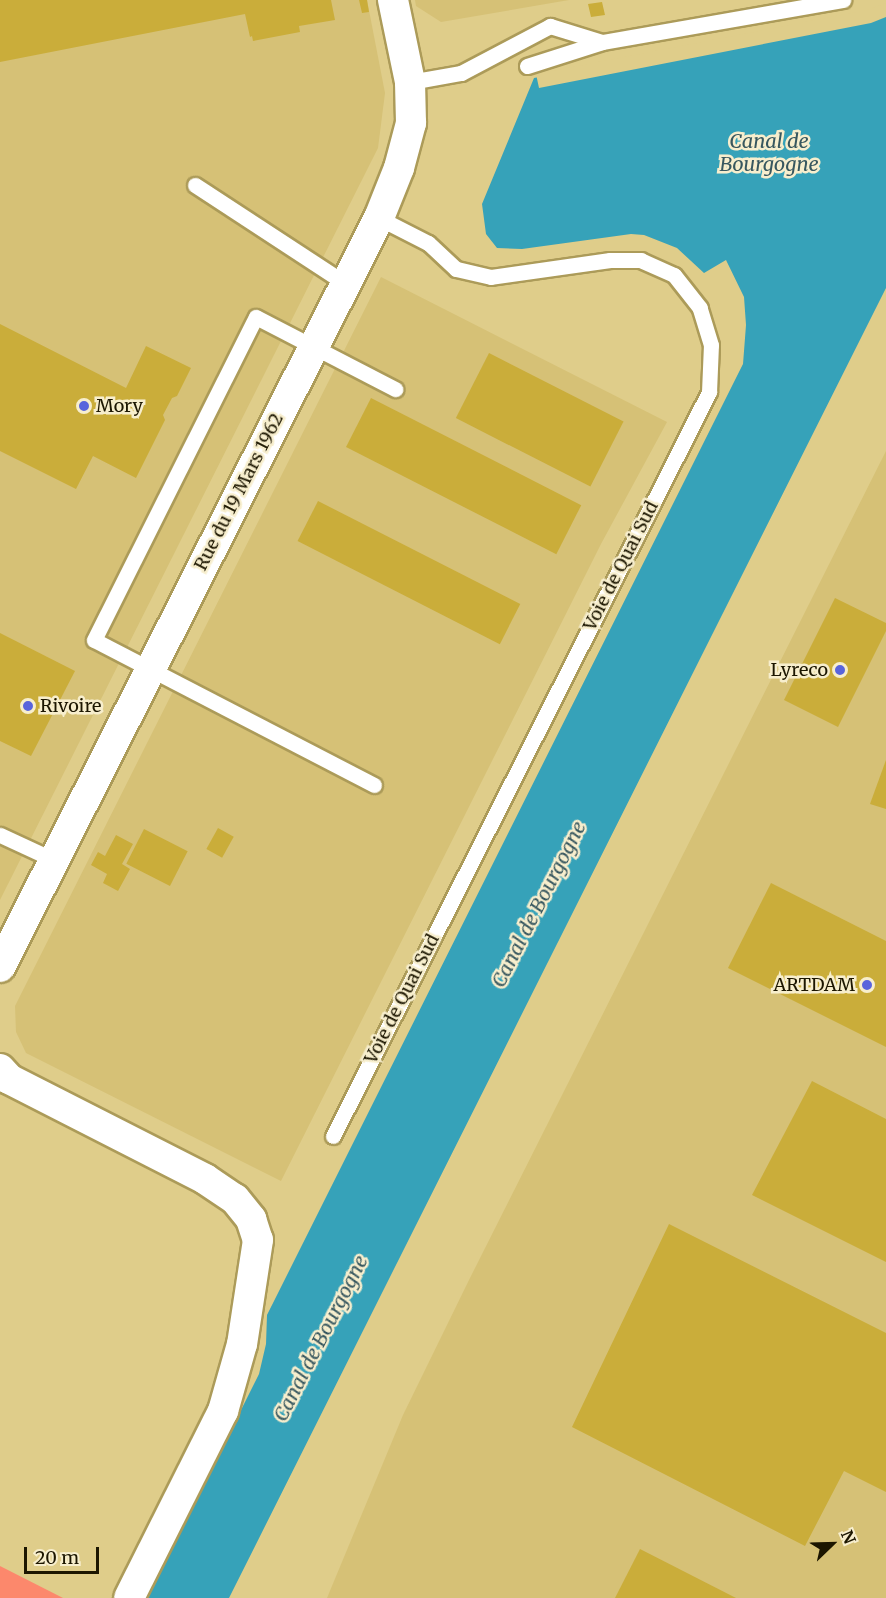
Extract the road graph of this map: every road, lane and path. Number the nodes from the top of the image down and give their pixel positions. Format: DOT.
graph roads {
  1 [pos="393,0"];
  2 [pos="843,0"];
  3 [pos="602,42"];
  4 [pos="527,66"];
  5 [pos="410,82"];
  6 [pos="195,185"];
  7 [pos="378,218"];
  8 [pos="345,283"];
  9 [pos="313,346"];
  10 [pos="395,389"];
  11 [pos="149,669"];
  12 [pos="374,785"];
  13 [pos="0,835"];
  14 [pos="52,860"];
  15 [pos="0,967"];
  16 [pos="0,1069"];
  17 [pos="333,1136"];
  18 [pos="129,1598"];
  1 -- 5 [label="street, Rue du 19 Mars 1962"];
  2 -- 3 [label="lane"];
  3 -- 4 [label="lane"];
  3 -- 5 [label="lane"];
  5 -- 7 [label="street, Rue du 19 Mars 1962"];
  6 -- 8 [label="lane"];
  7 -- 8 [label="street, Rue du 19 Mars 1962"];
  7 -- 17 [label="lane, Voie de Quai Sud"];
  8 -- 9 [label="street, Rue du 19 Mars 1962"];
  9 -- 10 [label="lane"];
  9 -- 11 [label="street, Rue du 19 Mars 1962"];
  9 -- 11 [label="lane"];
  11 -- 12 [label="lane"];
  11 -- 14 [label="street, Rue du 19 Mars 1962"];
  13 -- 14 [label="lane"];
  14 -- 15 [label="street, Rue du 19 Mars 1962"];
  16 -- 18 [label="street"];
}
